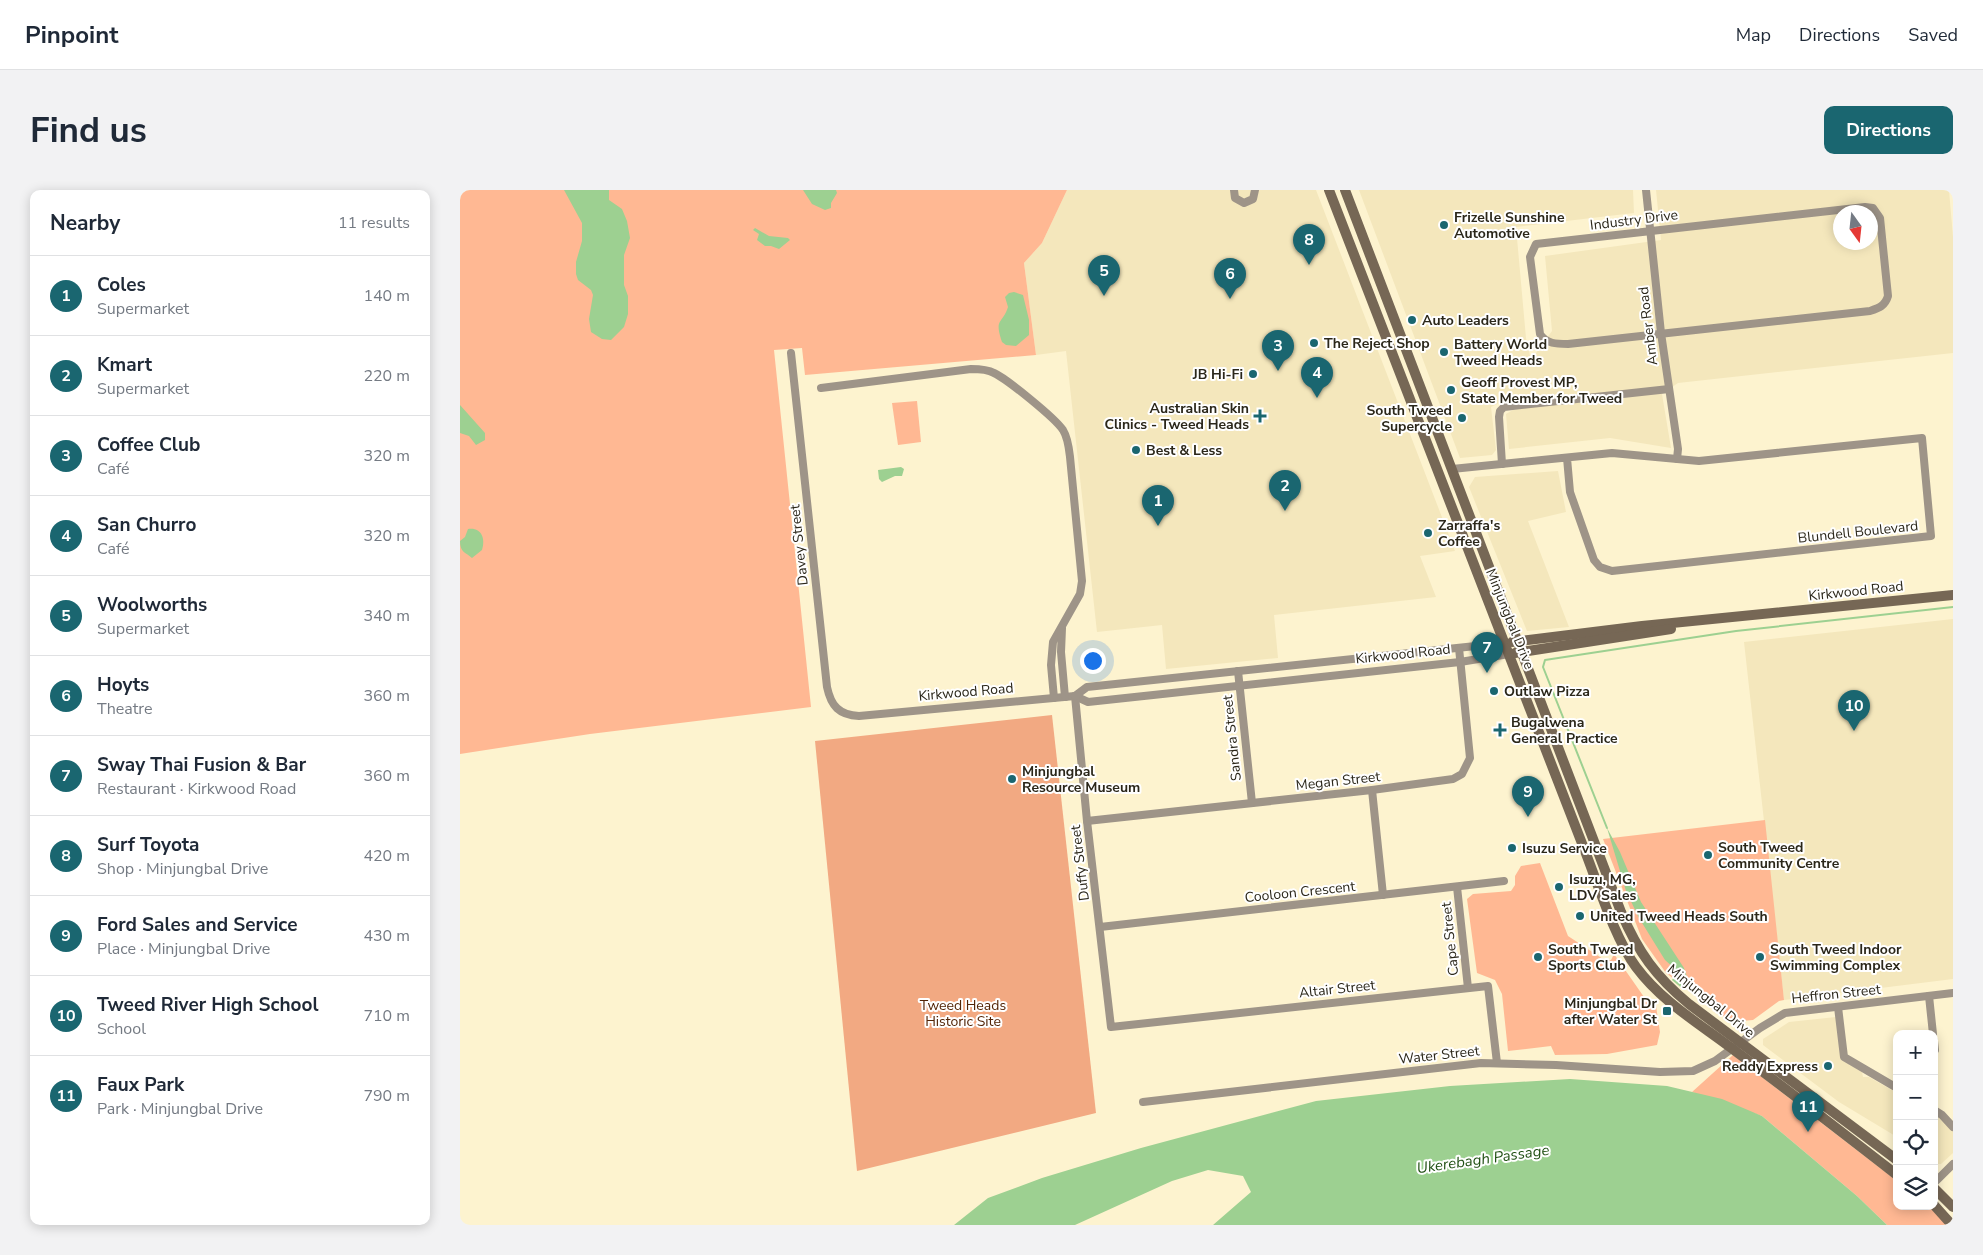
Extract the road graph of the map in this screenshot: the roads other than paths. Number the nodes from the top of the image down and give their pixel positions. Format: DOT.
graph roads {
  1 [pos="1234,190"];
  2 [pos="1255,190"];
  3 [pos="1329,190"];
  4 [pos="1646,190"];
  5 [pos="1346,191"];
  6 [pos="1650,230"];
  7 [pos="1661,333"];
  8 [pos="791,353"];
  9 [pos="821,388"];
  10 [pos="1669,389"];
  11 [pos="1566,458"];
  12 [pos="1677,459"];
  13 [pos="1502,464"];
  14 [pos="1437,469"];
  15 [pos="1452,469"];
  16 [pos="1953,595"];
  17 [pos="1062,628"];
  18 [pos="1504,643"];
  19 [pos="1519,646"];
  20 [pos="1459,648"];
  21 [pos="1509,654"];
  22 [pos="1460,662"];
  23 [pos="1238,671"];
  24 [pos="1239,686"];
  25 [pos="1075,696"];
  26 [pos="1065,697"];
  27 [pos="1054,698"];
  28 [pos="859,716"];
  29 [pos="1372,790"];
  30 [pos="1252,803"];
  31 [pos="1087,822"];
  32 [pos="1504,881"];
  33 [pos="1457,888"];
  34 [pos="1383,895"];
  35 [pos="1100,927"];
  36 [pos="1468,988"];
  37 [pos="1953,994"];
  38 [pos="1929,996"];
  39 [pos="1838,1007"];
  40 [pos="1111,1027"];
  41 [pos="1933,1030"];
  42 [pos="1736,1045"];
  43 [pos="1497,1063"];
  44 [pos="1893,1086"];
  45 [pos="1143,1102"];
  46 [pos="1938,1112"];
  47 [pos="1953,1127"];
  48 [pos="1893,1157"];
  49 [pos="1953,1164"];
  50 [pos="1893,1172"];
  51 [pos="1938,1178"];
  52 [pos="1938,1192"];
  53 [pos="1953,1207"];
  54 [pos="1938,1209"];
  55 [pos="1952,1225"];
  1 -- 2 [label="street"];
  3 -- 14 [label="main road, Minjungbal Drive"];
  4 -- 6 [label="street, Amber Road"];
  5 -- 15 [label="main road, Minjungbal Drive"];
  6 -- 7 [label="street, Amber Road"];
  6 -- 7 [label="street, Industry Drive"];
  6 -- 7 [label="street, Industry Drive"];
  7 -- 10 [label="street, Amber Road"];
  8 -- 28 [label="street, Davey Street"];
  9 -- 17 [label="street"];
  10 -- 12 [label="street, Amber Road"];
  10 -- 13 [label="street"];
  11 -- 12 [label="street, Blundell Boulevard"];
  11 -- 12 [label="street, Blundell Boulevard"];
  11 -- 13 [label="street, Blundell Boulevard"];
  13 -- 15 [label="street, Blundell Boulevard"];
  14 -- 15 [label="main road"];
  14 -- 18 [label="main road, Minjungbal Drive"];
  15 -- 19 [label="main road, Minjungbal Drive"];
  16 -- 19 [label="main road, Kirkwood Road"];
  17 -- 26 [label="street"];
  17 -- 27 [label="street"];
  18 -- 19 [label="main road, Kirkwood Road"];
  18 -- 20 [label="street, Kirkwood Road"];
  18 -- 21 [label="main road, Minjungbal Drive"];
  19 -- 21 [label="main road, Kirkwood Road"];
  19 -- 42 [label="main road, Minjungbal Drive"];
  20 -- 22 [label="street, Megan Street"];
  20 -- 23 [label="street, Kirkwood Road"];
  21 -- 22 [label="street, Kirkwood Road"];
  21 -- 42 [label="main road, Minjungbal Drive"];
  22 -- 24 [label="street, Kirkwood Road"];
  22 -- 29 [label="street, Megan Street"];
  23 -- 24 [label="street, Sandra Street"];
  23 -- 25 [label="street, Kirkwood Road"];
  24 -- 25 [label="street, Kirkwood Road"];
  24 -- 30 [label="street, Sandra Street"];
  25 -- 26 [label="street, Kirkwood Road"];
  25 -- 31 [label="street, Duffy Street"];
  26 -- 27 [label="street, Kirkwood Road"];
  27 -- 28 [label="street, Kirkwood Road"];
  29 -- 30 [label="street, Megan Street"];
  29 -- 34 [label="street"];
  30 -- 31 [label="street, Megan Street"];
  31 -- 35 [label="street, Duffy Street"];
  32 -- 33 [label="street, Cooloon Crescent"];
  33 -- 34 [label="street, Cooloon Crescent"];
  33 -- 36 [label="street, Cape Street"];
  34 -- 35 [label="street, Cooloon Crescent"];
  35 -- 40 [label="street, Duffy Street"];
  36 -- 40 [label="street, Altair Street"];
  36 -- 43 [label="street, Altair Street"];
  37 -- 38 [label="street, Heffron Street"];
  38 -- 39 [label="street, Heffron Street"];
  38 -- 41 [label="street"];
  39 -- 42 [label="street, Heffron Street"];
  39 -- 44 [label="street"];
  42 -- 43 [label="street, Water Street"];
  42 -- 48 [label="main road, Minjungbal Drive"];
  42 -- 50 [label="main road, Minjungbal Drive"];
  43 -- 45 [label="street, Water Street"];
  46 -- 47 [label="street"];
  49 -- 51 [label="street"];
  52 -- 53 [label="main road"];
  54 -- 55 [label="main road"];
}
